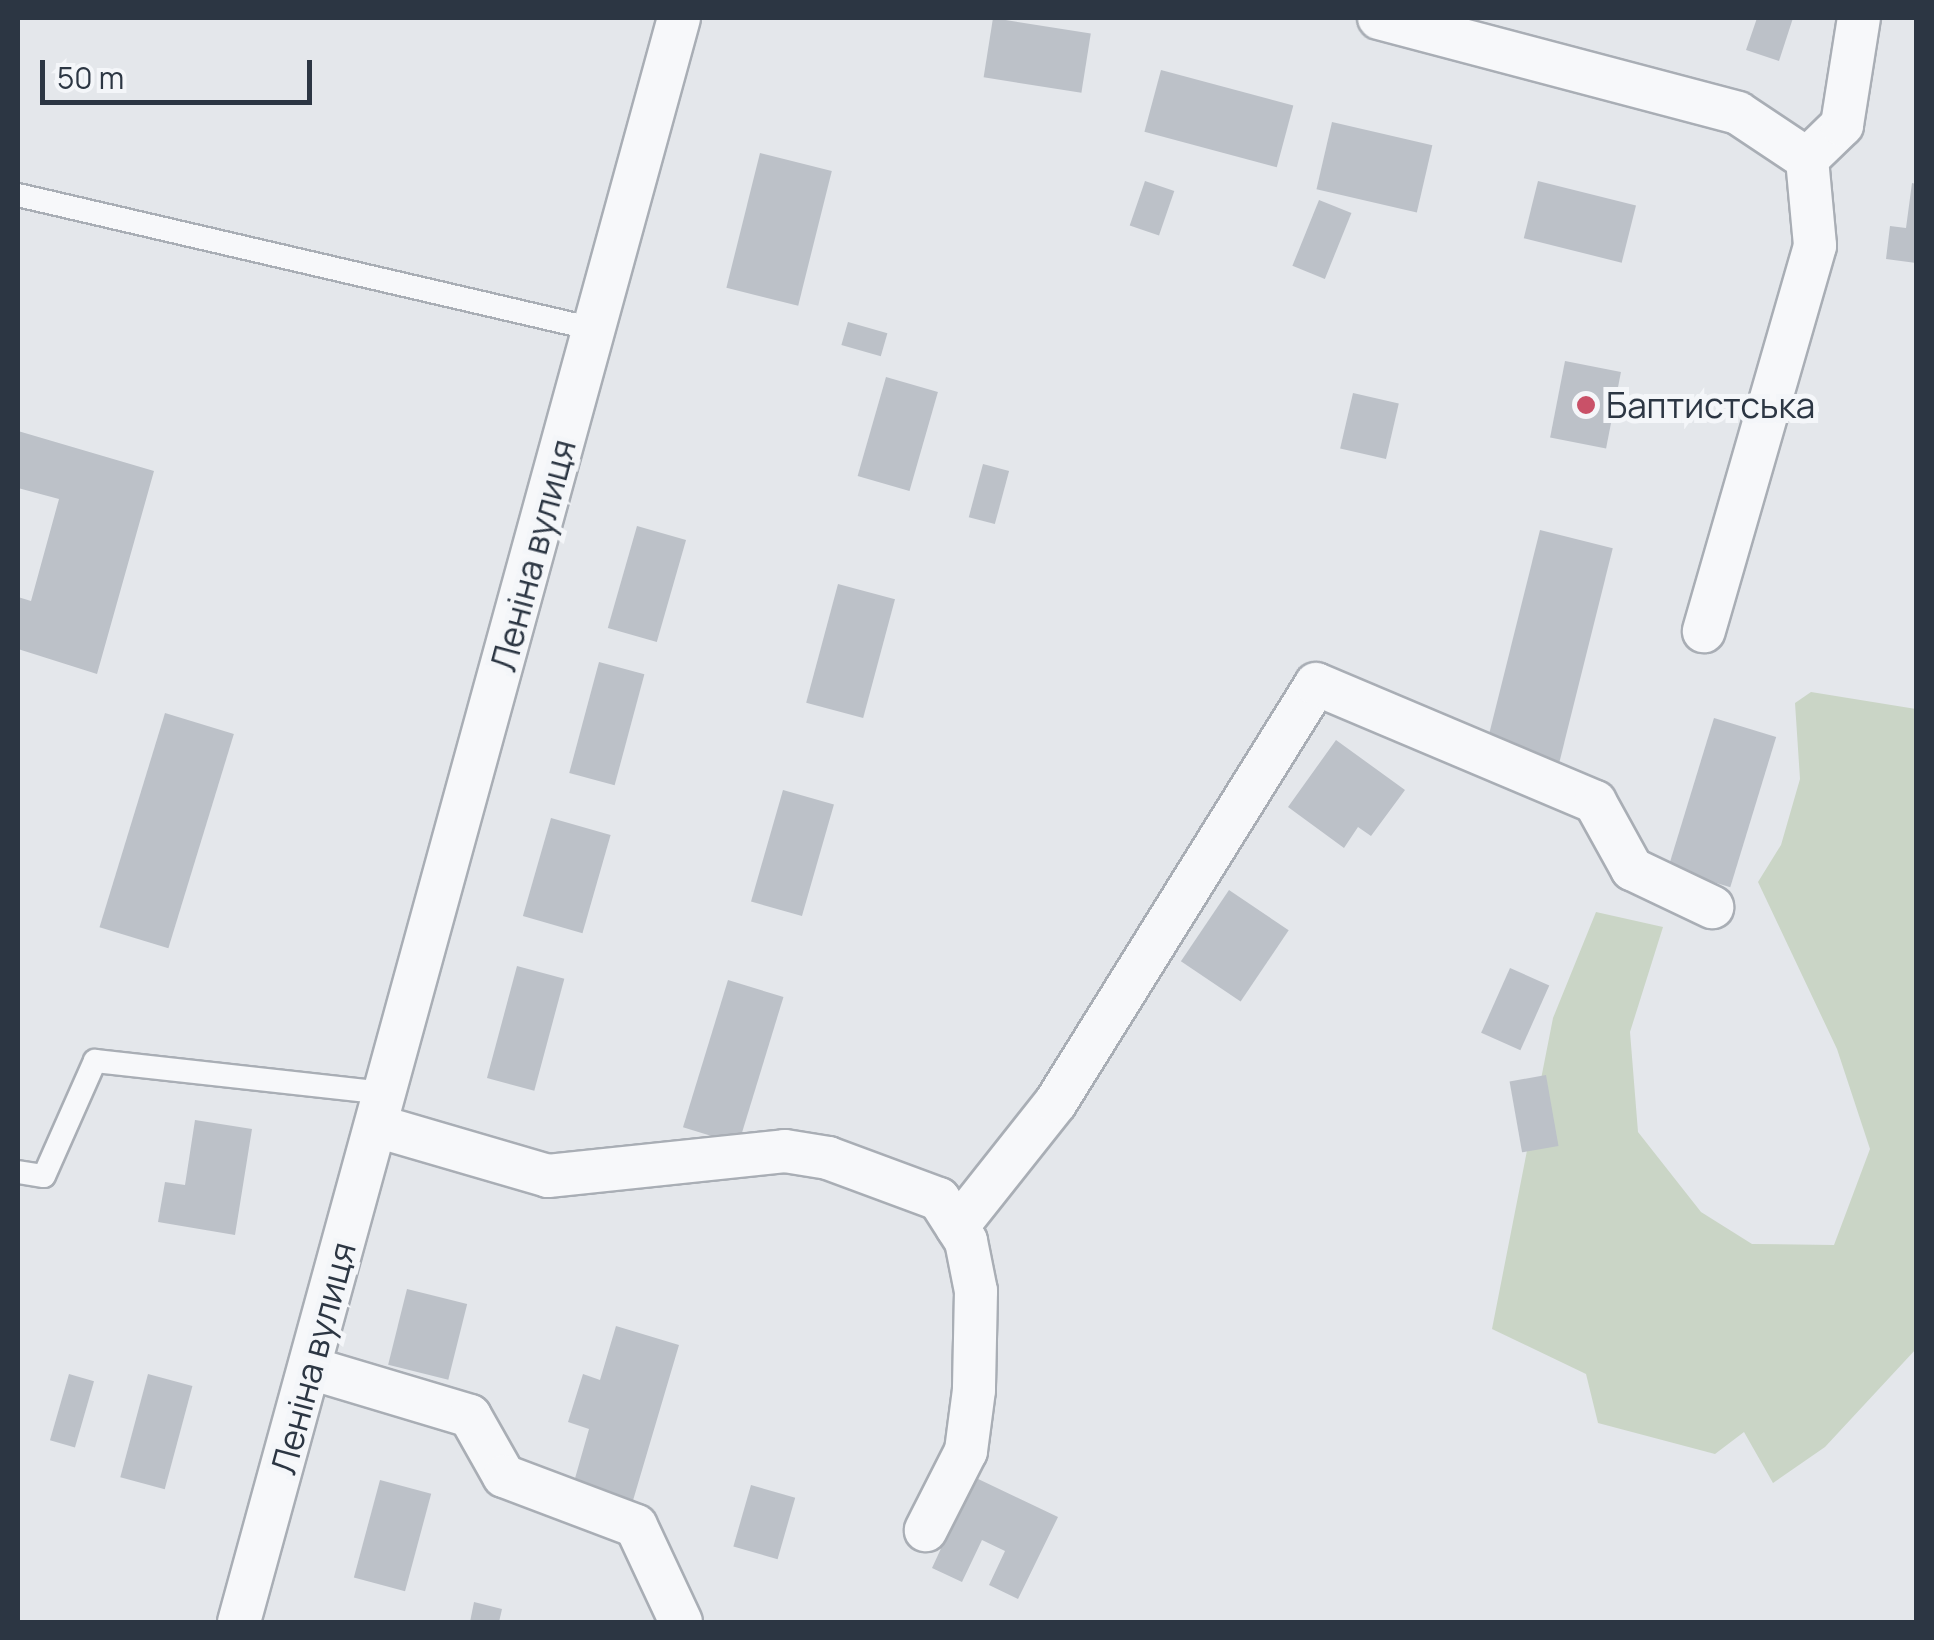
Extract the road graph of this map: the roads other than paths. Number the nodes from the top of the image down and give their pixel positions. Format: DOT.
graph roads {
  1 [pos="679,18"];
  2 [pos="1859,18"];
  3 [pos="1394,19"];
  4 [pos="1807,159"];
  5 [pos="18,195"];
  6 [pos="594,329"];
  7 [pos="1704,631"];
  8 [pos="1712,907"];
  9 [pos="381,1109"];
  10 [pos="18,1172"];
  11 [pos="956,1227"];
  12 [pos="310,1368"];
  13 [pos="926,1530"];
  14 [pos="239,1622"];
  15 [pos="682,1622"];
  1 -- 6 [label="street, Леніна вулиця"];
  2 -- 4 [label="street"];
  3 -- 4 [label="street"];
  4 -- 7 [label="street"];
  5 -- 6 [label="lane"];
  6 -- 9 [label="street, Леніна вулиця"];
  8 -- 11 [label="street"];
  9 -- 10 [label="lane"];
  9 -- 11 [label="street"];
  9 -- 12 [label="street, Леніна вулиця"];
  11 -- 13 [label="street"];
  12 -- 14 [label="street, Леніна вулиця"];
  12 -- 15 [label="street"];
}
